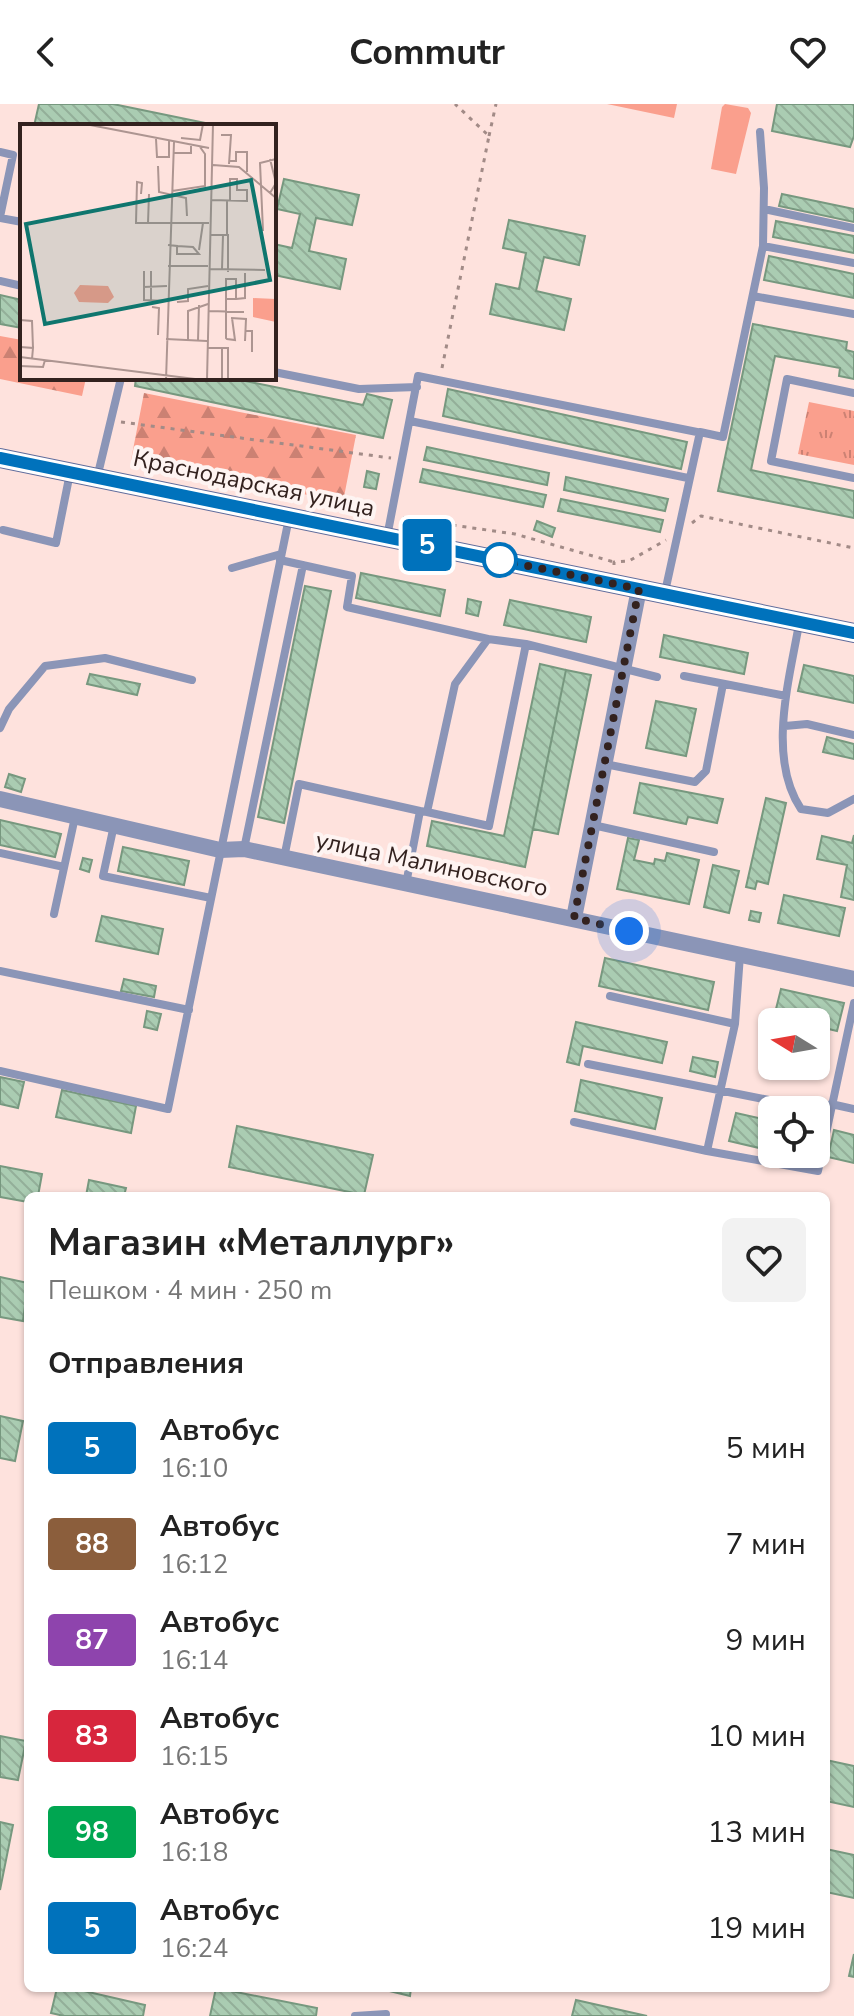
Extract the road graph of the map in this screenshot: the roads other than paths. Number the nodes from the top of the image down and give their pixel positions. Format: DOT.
graph roads {
  1 [pos="760,132"];
  2 [pos="0,152"];
  3 [pos="764,209"];
  4 [pos="0,217"];
  5 [pos="20,222"];
  6 [pos="854,228"];
  7 [pos="763,246"];
  8 [pos="854,263"];
  9 [pos="0,281"];
  10 [pos="20,286"];
  11 [pos="753,296"];
  12 [pos="854,314"];
  13 [pos="276,372"];
  14 [pos="121,380"];
  15 [pos="417,387"];
  16 [pos="854,393"];
  17 [pos="410,421"];
  18 [pos="700,432"];
  19 [pos="0,458"];
  20 [pos="70,472"];
  21 [pos="97,478"];
  22 [pos="688,478"];
  23 [pos="854,478"];
  24 [pos="289,517"];
  25 [pos="3,530"];
  26 [pos="387,537"];
  27 [pos="280,557"];
  28 [pos="303,565"];
  29 [pos="232,568"];
  30 [pos="639,589"];
  31 [pos="665,594"];
  32 [pos="800,622"];
  33 [pos="854,633"];
  34 [pos="488,639"];
  35 [pos="526,644"];
  36 [pos="623,669"];
  37 [pos="684,676"];
  38 [pos="657,677"];
  39 [pos="192,680"];
  40 [pos="723,684"];
  41 [pos="786,696"];
  42 [pos="785,726"];
  43 [pos="0,728"];
  44 [pos="854,735"];
  45 [pos="604,764"];
  46 [pos="0,799"];
  47 [pos="854,799"];
  48 [pos="424,812"];
  49 [pos="75,816"];
  50 [pos="114,824"];
  51 [pos="592,824"];
  52 [pos="244,849"];
  53 [pos="220,850"];
  54 [pos="714,852"];
  55 [pos="0,853"];
  56 [pos="284,858"];
  57 [pos="64,867"];
  58 [pos="406,884"];
  59 [pos="211,898"];
  60 [pos="54,914"];
  61 [pos="574,918"];
  62 [pos="740,955"];
  63 [pos="0,971"];
  64 [pos="854,979"];
  65 [pos="610,996"];
  66 [pos="854,1003"];
  67 [pos="189,1010"];
  68 [pos="735,1024"];
  69 [pos="588,1064"];
  70 [pos="0,1071"];
  71 [pos="720,1090"];
  72 [pos="758,1096"];
  73 [pos="830,1108"];
  74 [pos="854,1109"];
  75 [pos="574,1122"];
  76 [pos="707,1151"];
  77 [pos="758,1160"];
  78 [pos="386,2014"];
  79 [pos="355,2016"];
  1 -- 3 [label="lane"];
  2 -- 4 [label="lane"];
  3 -- 6 [label="lane"];
  3 -- 7 [label="lane"];
  4 -- 5 [label="lane"];
  7 -- 8 [label="lane"];
  7 -- 11 [label="lane"];
  9 -- 10 [label="lane"];
  11 -- 12 [label="lane"];
  11 -- 18 [label="lane"];
  13 -- 15 [label="lane"];
  14 -- 21 [label="lane"];
  15 -- 17 [label="lane"];
  15 -- 18 [label="lane"];
  16 -- 23 [label="lane"];
  17 -- 22 [label="lane"];
  17 -- 26 [label="lane"];
  18 -- 22 [label="lane"];
  19 -- 20 [label="main road, Краснодарская улица"];
  20 -- 21 [label="main road, Краснодарская улица"];
  20 -- 25 [label="lane"];
  21 -- 24 [label="main road, Краснодарская улица"];
  22 -- 31 [label="lane"];
  24 -- 26 [label="main road, Краснодарская улица"];
  24 -- 27 [label="lane"];
  26 -- 30 [label="main road, Краснодарская улица"];
  27 -- 28 [label="lane"];
  27 -- 29 [label="lane"];
  27 -- 53 [label="lane"];
  28 -- 34 [label="lane"];
  28 -- 52 [label="lane"];
  30 -- 31 [label="main road, Краснодарская улица"];
  30 -- 36 [label="street"];
  31 -- 32 [label="main road, Краснодарская улица"];
  32 -- 33 [label="main road, Краснодарская улица"];
  32 -- 41 [label="lane"];
  34 -- 35 [label="lane"];
  34 -- 48 [label="lane"];
  35 -- 36 [label="lane"];
  35 -- 48 [label="lane"];
  36 -- 38 [label="lane"];
  36 -- 45 [label="street"];
  37 -- 40 [label="lane"];
  39 -- 43 [label="lane"];
  40 -- 41 [label="lane"];
  40 -- 45 [label="lane"];
  41 -- 42 [label="lane"];
  42 -- 44 [label="lane"];
  42 -- 47 [label="lane"];
  45 -- 51 [label="street"];
  46 -- 49 [label="street, улица Малиновского"];
  48 -- 56 [label="lane"];
  48 -- 58 [label="lane"];
  49 -- 50 [label="street, улица Малиновского"];
  49 -- 57 [label="lane"];
  50 -- 53 [label="street, улица Малиновского"];
  50 -- 59 [label="lane"];
  51 -- 54 [label="lane"];
  51 -- 61 [label="street"];
  52 -- 53 [label="street, улица Малиновского"];
  52 -- 56 [label="street, улица Малиновского"];
  53 -- 59 [label="lane"];
  55 -- 57 [label="lane"];
  56 -- 58 [label="street, улица Малиновского"];
  57 -- 60 [label="lane"];
  58 -- 61 [label="street, улица Малиновского"];
  59 -- 67 [label="lane"];
  61 -- 62 [label="street, улица Малиновского"];
  62 -- 64 [label="street, улица Малиновского"];
  62 -- 68 [label="lane"];
  63 -- 67 [label="lane"];
  65 -- 68 [label="lane"];
  66 -- 73 [label="lane"];
  67 -- 70 [label="lane"];
  68 -- 71 [label="lane"];
  69 -- 71 [label="lane"];
  71 -- 72 [label="lane"];
  71 -- 76 [label="lane"];
  73 -- 74 [label="lane"];
  75 -- 76 [label="lane"];
  76 -- 77 [label="lane"];
  78 -- 79 [label="lane"];
}
